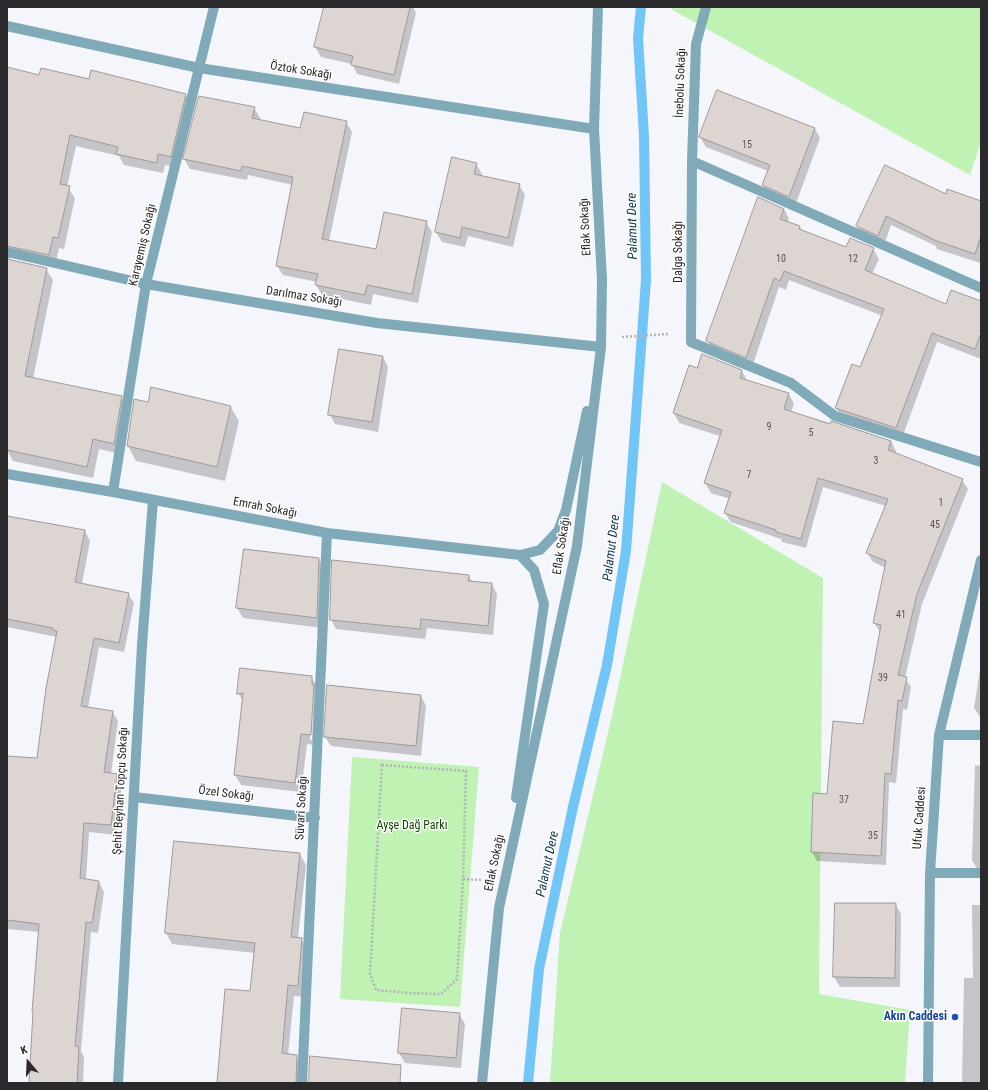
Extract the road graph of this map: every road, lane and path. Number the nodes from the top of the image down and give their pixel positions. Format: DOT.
graph roads {
  1 [pos="214,7"];
  2 [pos="598,7"];
  3 [pos="706,7"];
  4 [pos="7,26"];
  5 [pos="199,68"];
  6 [pos="594,129"];
  7 [pos="692,162"];
  8 [pos="7,252"];
  9 [pos="146,284"];
  10 [pos="981,288"];
  11 [pos="664,334"];
  12 [pos="621,337"];
  13 [pos="600,348"];
  14 [pos="981,462"];
  15 [pos="7,474"];
  16 [pos="113,492"];
  17 [pos="153,500"];
  18 [pos="327,533"];
  19 [pos="520,555"];
  20 [pos="981,560"];
  21 [pos="939,735"];
  22 [pos="981,735"];
  23 [pos="466,771"];
  24 [pos="134,797"];
  25 [pos="315,818"];
  26 [pos="930,872"];
  27 [pos="981,873"];
  28 [pos="504,882"];
  29 [pos="118,1083"];
  30 [pos="302,1083"];
  31 [pos="482,1083"];
  32 [pos="928,1083"];
  1 -- 5 [label="street, Karayemiş Sokağı"];
  2 -- 6 [label="street, Eflak Sokağı"];
  3 -- 7 [label="street, İnebolu Sokağı"];
  4 -- 5 [label="street, Öztok Sokağı"];
  5 -- 6 [label="street, Öztok Sokağı"];
  5 -- 9 [label="street, Karayemiş Sokağı"];
  6 -- 13 [label="street, Eflak Sokağı"];
  7 -- 10 [label="street"];
  7 -- 14 [label="street, Dalga Sokağı"];
  8 -- 9 [label="street, Darılmaz Sokağı"];
  9 -- 13 [label="street, Darılmaz Sokağı"];
  9 -- 16 [label="street, Karayemiş Sokağı"];
  11 -- 12 [label="path"];
  13 -- 19 [label="street"];
  13 -- 28 [label="street, Eflak Sokağı"];
  15 -- 16 [label="street, Emrah Sokağı"];
  16 -- 17 [label="street, Emrah Sokağı"];
  17 -- 18 [label="street, Emrah Sokağı"];
  17 -- 24 [label="street, Şehit Beyhan Topçu Sokağı"];
  18 -- 19 [label="street, Emrah Sokağı"];
  18 -- 25 [label="street, Süvari Sokağı"];
  19 -- 28 [label="street"];
  20 -- 21 [label="street, Ufuk Caddesi"];
  21 -- 22 [label="street"];
  21 -- 26 [label="street, Ufuk Caddesi"];
  23 -- 23 [label="path"];
  24 -- 25 [label="street, Özel Sokağı"];
  24 -- 29 [label="street, Şehit Beyhan Topçu Sokağı"];
  25 -- 30 [label="street, Süvari Sokağı"];
  26 -- 27 [label="street"];
  26 -- 32 [label="street, Ufuk Caddesi"];
  28 -- 31 [label="street, Eflak Sokağı"];
}
